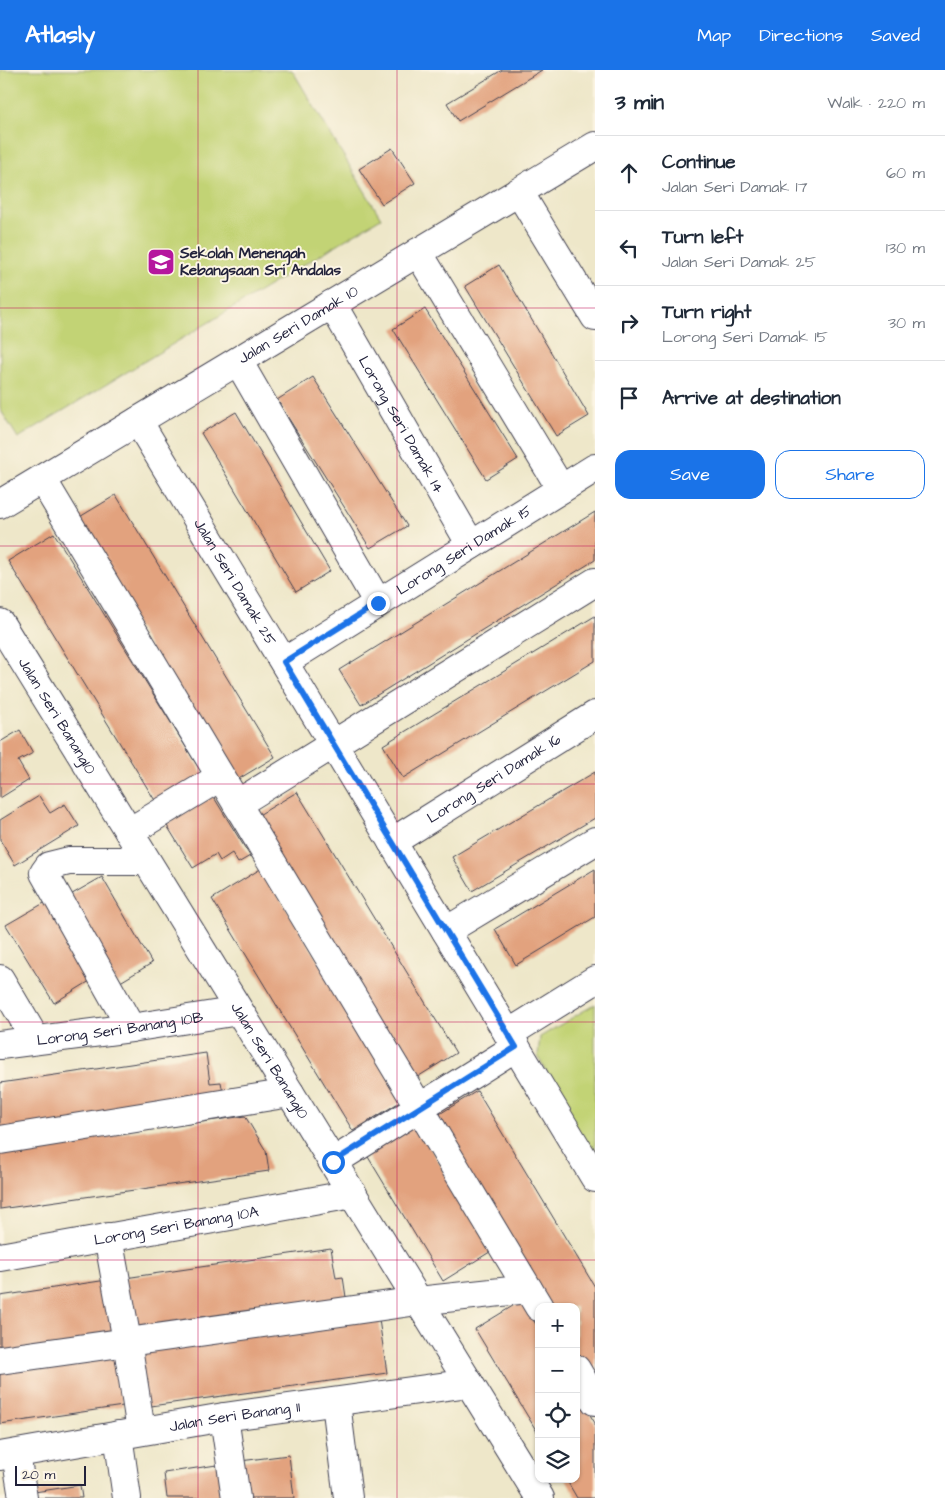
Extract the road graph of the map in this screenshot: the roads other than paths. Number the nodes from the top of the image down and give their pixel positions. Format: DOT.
graph roads {
  1 [pos="595,146"];
  2 [pos="519,192"];
  3 [pos="418,252"];
  4 [pos="332,304"];
  5 [pos="594,311"];
  6 [pos="238,361"];
  7 [pos="138,421"];
  8 [pos="595,468"];
  9 [pos="42,479"];
  10 [pos="561,489"];
  11 [pos="0,504"];
  12 [pos="471,545"];
  13 [pos="595,582"];
  14 [pos="378,603"];
  15 [pos="2,632"];
  16 [pos="284,662"];
  17 [pos="595,715"];
  18 [pos="333,744"];
  19 [pos="220,776"];
  20 [pos="237,804"];
  21 [pos="129,832"];
  22 [pos="595,841"];
  23 [pos="392,842"];
  24 [pos="146,861"];
  25 [pos="446,932"];
  26 [pos="0,979"];
  27 [pos="595,980"];
  28 [pos="239,1011"];
  29 [pos="131,1028"];
  30 [pos="36,1040"];
  31 [pos="512,1040"];
  32 [pos="0,1045"];
  33 [pos="290,1093"];
  34 [pos="420,1108"];
  35 [pos="0,1140"];
  36 [pos="333,1162"];
  37 [pos="595,1178"];
  38 [pos="353,1194"];
  39 [pos="108,1237"];
  40 [pos="0,1257"];
  41 [pos="533,1298"];
  42 [pos="418,1301"];
  43 [pos="127,1341"];
  44 [pos="0,1360"];
  45 [pos="580,1376"];
  46 [pos="469,1383"];
  47 [pos="595,1401"];
  48 [pos="336,1403"];
  49 [pos="224,1417"];
  50 [pos="130,1433"];
  51 [pos="8,1455"];
  52 [pos="23,1498"];
  53 [pos="127,1498"];
  54 [pos="236,1498"];
  55 [pos="348,1498"];
  56 [pos="540,1498"];
  1 -- 2 [label="street, Jalan Seri Damak 10"];
  2 -- 3 [label="street, Jalan Seri Damak 10"];
  2 -- 5 [label="street"];
  3 -- 4 [label="street, Jalan Seri Damak 10"];
  3 -- 10 [label="street"];
  4 -- 6 [label="street, Jalan Seri Damak 10"];
  4 -- 12 [label="street, Lorong Seri Damak 14"];
  6 -- 7 [label="street, Jalan Seri Damak 10"];
  6 -- 14 [label="street"];
  7 -- 9 [label="street, Jalan Seri Damak 10"];
  7 -- 16 [label="street, Jalan Seri Damak 25"];
  8 -- 10 [label="street, Lorong Seri Damak 15"];
  9 -- 11 [label="street, Jalan Seri Damak 10"];
  9 -- 19 [label="street"];
  10 -- 12 [label="street, Lorong Seri Damak 15"];
  12 -- 14 [label="street, Lorong Seri Damak 15"];
  13 -- 18 [label="street"];
  14 -- 16 [label="street, Lorong Seri Damak 15"];
  15 -- 21 [label="street, Jalan Seri Banang10"];
  16 -- 18 [label="street, Jalan Seri Damak 25"];
  17 -- 23 [label="street, Lorong Seri Damak 16"];
  18 -- 20 [label="street"];
  18 -- 23 [label="street, Jalan Seri Damak 25"];
  19 -- 20 [label="street"];
  19 -- 21 [label="street"];
  20 -- 34 [label="street"];
  21 -- 24 [label="street, Jalan Seri Banang10"];
  22 -- 25 [label="street"];
  23 -- 25 [label="street, Jalan Seri Damak 25"];
  24 -- 28 [label="street, Jalan Seri Banang10"];
  24 -- 29 [label="street"];
  25 -- 31 [label="street, Jalan Seri Damak 25"];
  26 -- 30 [label="street"];
  27 -- 31 [label="street"];
  28 -- 29 [label="street, Lorong Seri Banang 10B"];
  28 -- 33 [label="street, Jalan Seri Banang10"];
  29 -- 30 [label="street, Lorong Seri Banang 10B"];
  30 -- 32 [label="street, Lorong Seri Banang 10B"];
  31 -- 34 [label="street"];
  31 -- 37 [label="street, Jalan Seri Damak 25"];
  33 -- 35 [label="street"];
  33 -- 36 [label="street, Jalan Seri Banang10"];
  34 -- 36 [label="street"];
  34 -- 41 [label="street"];
  36 -- 38 [label="street, Jalan Seri Banang10"];
  38 -- 39 [label="street, Lorong Seri Banang 10A"];
  38 -- 42 [label="street, Jalan Seri Banang10"];
  39 -- 40 [label="street, Lorong Seri Banang 10A"];
  39 -- 43 [label="street"];
  41 -- 42 [label="street"];
  42 -- 43 [label="street"];
  42 -- 46 [label="street, Jalan Seri Banang10"];
  43 -- 44 [label="street"];
  43 -- 50 [label="street"];
  45 -- 47 [label="street"];
  46 -- 48 [label="street, Jalan Seri Banang 11"];
  46 -- 56 [label="street, Jalan Seri Banang10"];
  48 -- 49 [label="street, Jalan Seri Banang 11"];
  48 -- 55 [label="street"];
  49 -- 50 [label="street, Jalan Seri Banang 11"];
  49 -- 54 [label="street"];
  50 -- 51 [label="street, Jalan Seri Banang 11"];
  50 -- 53 [label="street"];
  51 -- 52 [label="street"];
}
